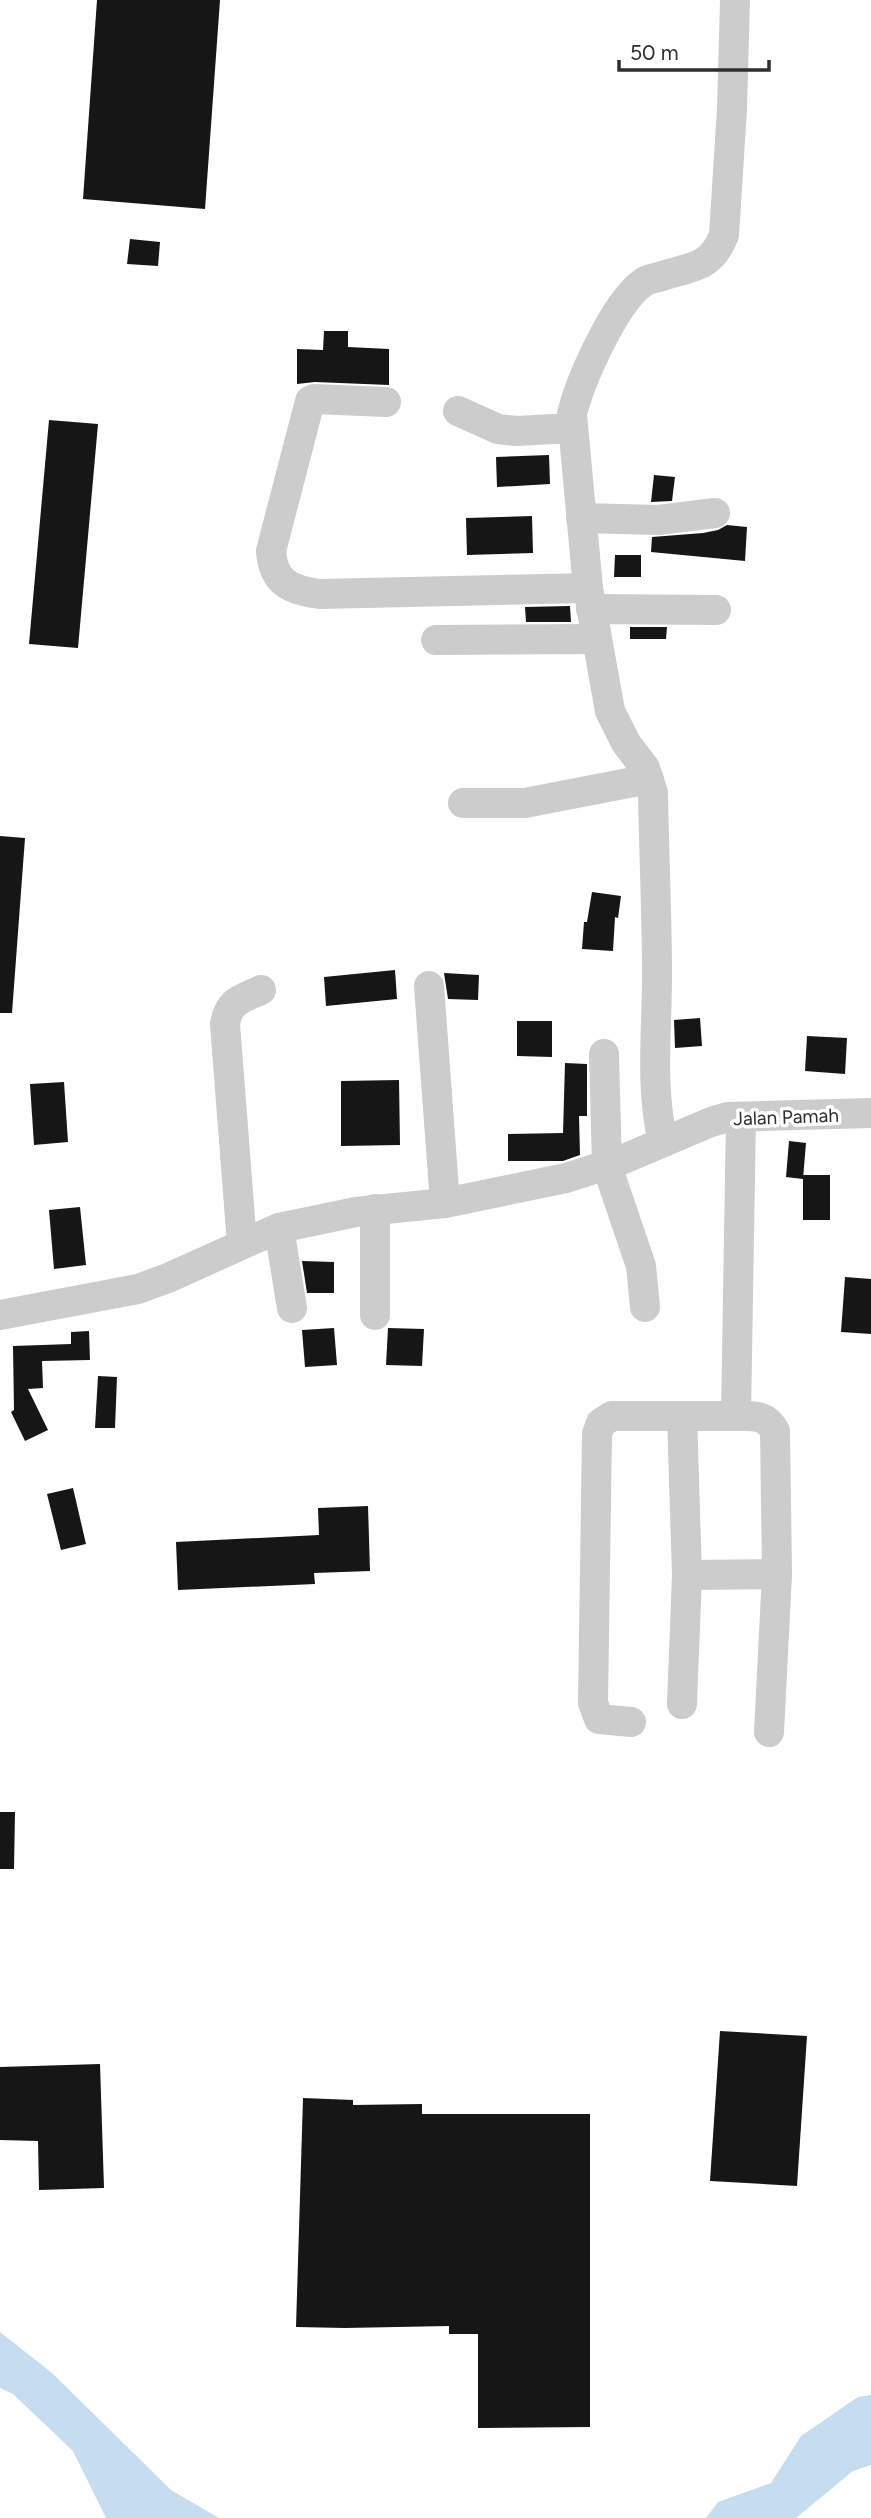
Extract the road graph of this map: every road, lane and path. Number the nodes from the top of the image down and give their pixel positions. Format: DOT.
graph roads {
  1 [pos="736,0"];
  2 [pos="386,402"];
  3 [pos="458,411"];
  4 [pos="573,428"];
  5 [pos="715,513"];
  6 [pos="582,518"];
  7 [pos="590,598"];
  8 [pos="716,610"];
  9 [pos="595,639"];
  10 [pos="436,640"];
  11 [pos="649,779"];
  12 [pos="463,803"];
  13 [pos="429,986"];
  14 [pos="261,990"];
  15 [pos="604,1054"];
  16 [pos="871,1113"];
  17 [pos="741,1116"];
  18 [pos="663,1142"];
  19 [pos="607,1166"];
  20 [pos="445,1203"];
  21 [pos="375,1209"];
  22 [pos="279,1228"];
  23 [pos="242,1244"];
  24 [pos="645,1307"];
  25 [pos="292,1308"];
  26 [pos="0,1315"];
  27 [pos="375,1315"];
  28 [pos="682,1416"];
  29 [pos="736,1416"];
  30 [pos="687,1574"];
  31 [pos="777,1574"];
  32 [pos="682,1704"];
  33 [pos="631,1722"];
  34 [pos="769,1732"];
  1 -- 4 [label="street"];
  2 -- 7 [label="street"];
  3 -- 4 [label="street"];
  4 -- 6 [label="street"];
  5 -- 6 [label="street"];
  6 -- 7 [label="street"];
  7 -- 8 [label="street"];
  7 -- 9 [label="street"];
  9 -- 10 [label="street"];
  9 -- 11 [label="street"];
  11 -- 12 [label="street"];
  11 -- 18 [label="street"];
  13 -- 20 [label="street"];
  14 -- 23 [label="street"];
  15 -- 19 [label="street"];
  16 -- 17 [label="street, Jalan Pamah"];
  17 -- 18 [label="street, Jalan Pamah"];
  17 -- 29 [label="street"];
  18 -- 19 [label="street, Jalan Pamah"];
  19 -- 20 [label="street, Jalan Pamah"];
  19 -- 24 [label="street"];
  20 -- 21 [label="street, Jalan Pamah"];
  21 -- 22 [label="street, Jalan Pamah"];
  21 -- 27 [label="street"];
  22 -- 23 [label="street, Jalan Pamah"];
  22 -- 25 [label="street"];
  23 -- 26 [label="street, Jalan Pamah"];
  28 -- 29 [label="street"];
  28 -- 30 [label="street"];
  28 -- 33 [label="street"];
  29 -- 31 [label="street"];
  30 -- 31 [label="street"];
  30 -- 32 [label="street"];
  31 -- 34 [label="street"];
}
